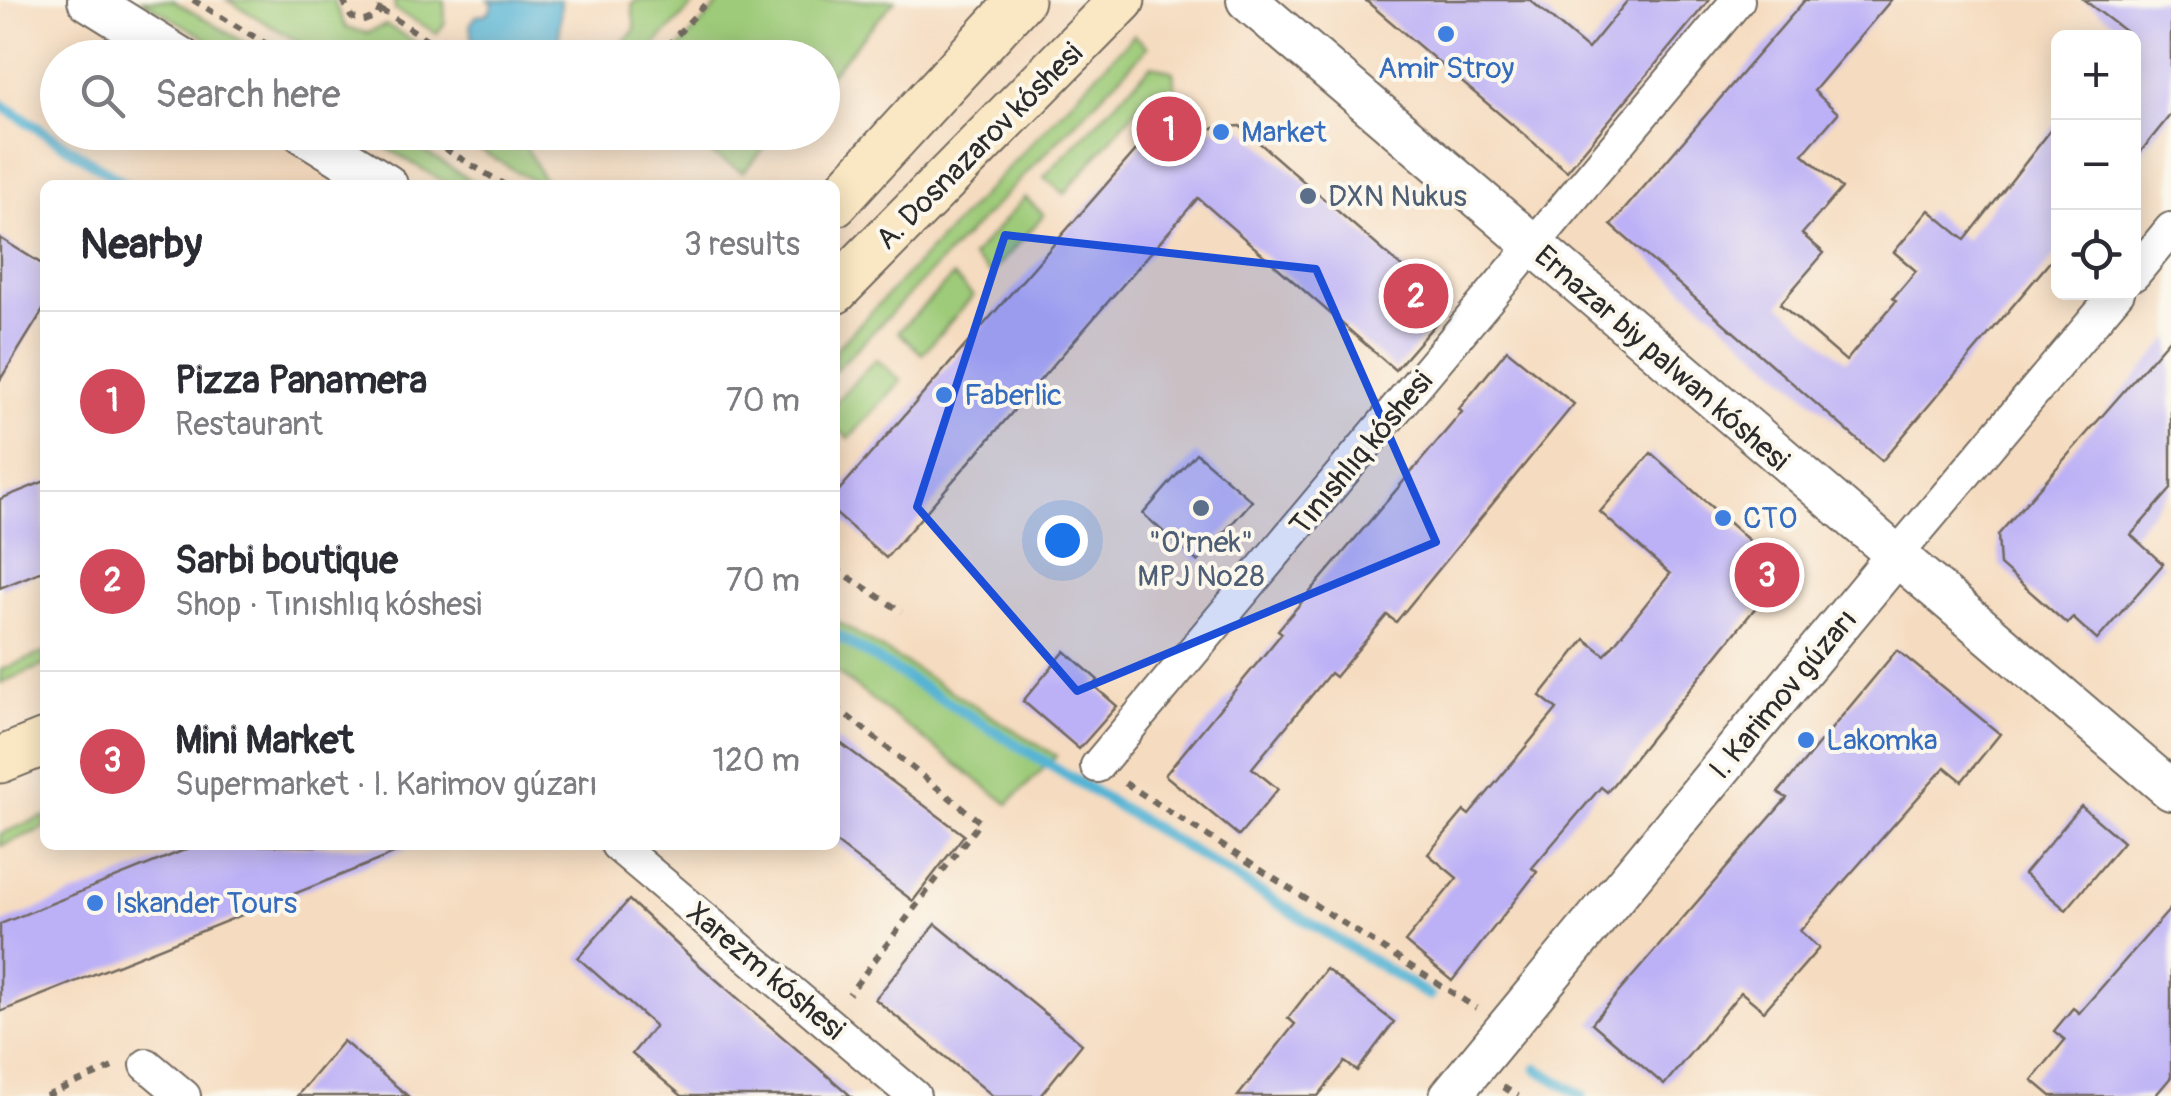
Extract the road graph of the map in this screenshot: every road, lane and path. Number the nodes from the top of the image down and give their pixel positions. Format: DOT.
graph roads {
  1 [pos="88,0"];
  2 [pos="193,0"];
  3 [pos="343,0"];
  4 [pos="384,0"];
  5 [pos="709,0"];
  6 [pos="1021,0"];
  7 [pos="1122,0"];
  8 [pos="1247,0"];
  9 [pos="1738,0"];
  10 [pos="381,10"];
  11 [pos="152,40"];
  12 [pos="260,40"];
  13 [pos="428,40"];
  14 [pos="672,40"];
  15 [pos="331,150"];
  16 [pos="446,150"];
  17 [pos="379,180"];
  18 [pos="497,180"];
  19 [pos="840,198"];
  20 [pos="2171,229"];
  21 [pos="1534,248"];
  22 [pos="2141,265"];
  23 [pos="840,286"];
  24 [pos="2111,300"];
  25 [pos="1896,556"];
  26 [pos="840,571"];
  27 [pos="902,612"];
  28 [pos="840,710"];
  29 [pos="40,744"];
  30 [pos="0,760"];
  31 [pos="1097,766"];
  32 [pos="2171,790"];
  33 [pos="623,850"];
  34 [pos="827,1022"];
  35 [pos="1507,1028"];
  36 [pos="147,1065"];
  37 [pos="46,1096"];
  38 [pos="184,1096"];
  39 [pos="914,1096"];
  40 [pos="1450,1096"];
  1 -- 11 [label="street"];
  2 -- 12 [label="path"];
  3 -- 10 [label="path"];
  4 -- 10 [label="path"];
  5 -- 14 [label="path"];
  6 -- 19 [label="main road, A. Dosnazarov kóshesi"];
  7 -- 23 [label="main road, A. Dosnazarov kóshesi"];
  8 -- 21 [label="street, Ernazar biy palwan kóshesi"];
  9 -- 21 [label="street, Tınıshlıq kóshesi"];
  10 -- 13 [label="path"];
  15 -- 17 [label="street"];
  16 -- 18 [label="path"];
  20 -- 22 [label="street"];
  21 -- 25 [label="street, Ernazar biy palwan kóshesi"];
  21 -- 31 [label="street, Tınıshlıq kóshesi"];
  24 -- 25 [label="street, I. Karimov gúzarı"];
  25 -- 32 [label="street, Ernazar biy palwan kóshesi"];
  25 -- 35 [label="street, I. Karimov gúzarı"];
  26 -- 27 [label="path"];
  28 -- 34 [label="path"];
  29 -- 30 [label="main road"];
  31 -- 35 [label="path"];
  33 -- 34 [label="street, Xarezm kóshesi"];
  34 -- 39 [label="street, Xarezm kóshesi"];
  35 -- 40 [label="street, I. Karimov gúzarı"];
  36 -- 37 [label="path"];
  36 -- 38 [label="street"];
}
